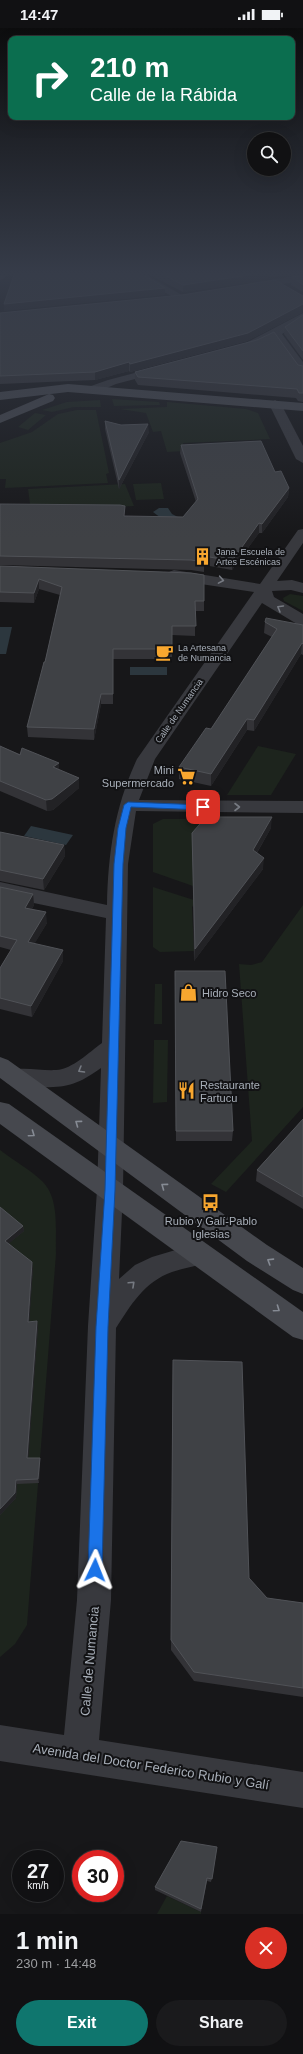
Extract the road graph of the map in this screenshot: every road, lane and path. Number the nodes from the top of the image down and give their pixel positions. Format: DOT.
graph roads {
  1 [pos="178,364"];
  2 [pos="95,390"];
  3 [pos="0,396"];
  4 [pos="303,401"];
  5 [pos="275,404"];
  6 [pos="303,407"];
  7 [pos="0,418"];
  8 [pos="303,459"];
  9 [pos="303,533"];
  10 [pos="161,575"];
  11 [pos="303,588"];
  12 [pos="264,589"];
  13 [pos="303,621"];
  14 [pos="128,805"];
  15 [pos="303,807"];
  16 [pos="0,889"];
  17 [pos="117,914"];
  18 [pos="113,1047"];
  19 [pos="8,1072"];
  20 [pos="0,1111"];
  21 [pos="110,1146"];
  22 [pos="110,1190"];
  23 [pos="199,1254"];
  24 [pos="303,1282"];
  25 [pos="102,1327"];
  26 [pos="303,1328"];
  27 [pos="0,1743"];
  28 [pos="80,1756"];
  29 [pos="303,1790"];
  1 -- 2 [label="street"];
  2 -- 3 [label="street"];
  2 -- 5 [label="street"];
  2 -- 7 [label="street"];
  4 -- 5 [label="street"];
  5 -- 6 [label="street"];
  5 -- 8 [label="street"];
  9 -- 12 [label="street, Calle de Numancia"];
  10 -- 12 [label="street, one-way"];
  11 -- 12 [label="street"];
  13 -- 12 [label="street, one-way"];
  12 -- 14 [label="street, Calle de Numancia"];
  14 -- 15 [label="street, one-way"];
  14 -- 17 [label="street, Calle de Numancia"];
  16 -- 17 [label="street"];
  17 -- 18 [label="street, Calle de Numancia"];
  18 -- 19 [label="street, one-way"];
  18 -- 21 [label="street, Calle de Numancia"];
  21 -- 19 [label="street, one-way"];
  20 -- 22 [label="street, one-way"];
  21 -- 22 [label="street, Calle de Numancia"];
  24 -- 21 [label="street, one-way"];
  22 -- 23 [label="street"];
  22 -- 25 [label="street, Calle de Numancia"];
  25 -- 23 [label="street, one-way"];
  23 -- 26 [label="street, one-way"];
  25 -- 28 [label="street, Calle de Numancia"];
  27 -- 28 [label="street, Avenida del Doctor Federico Rubio y Galí"];
  28 -- 29 [label="street, Avenida del Doctor Federico Rubio y Galí"];
}
